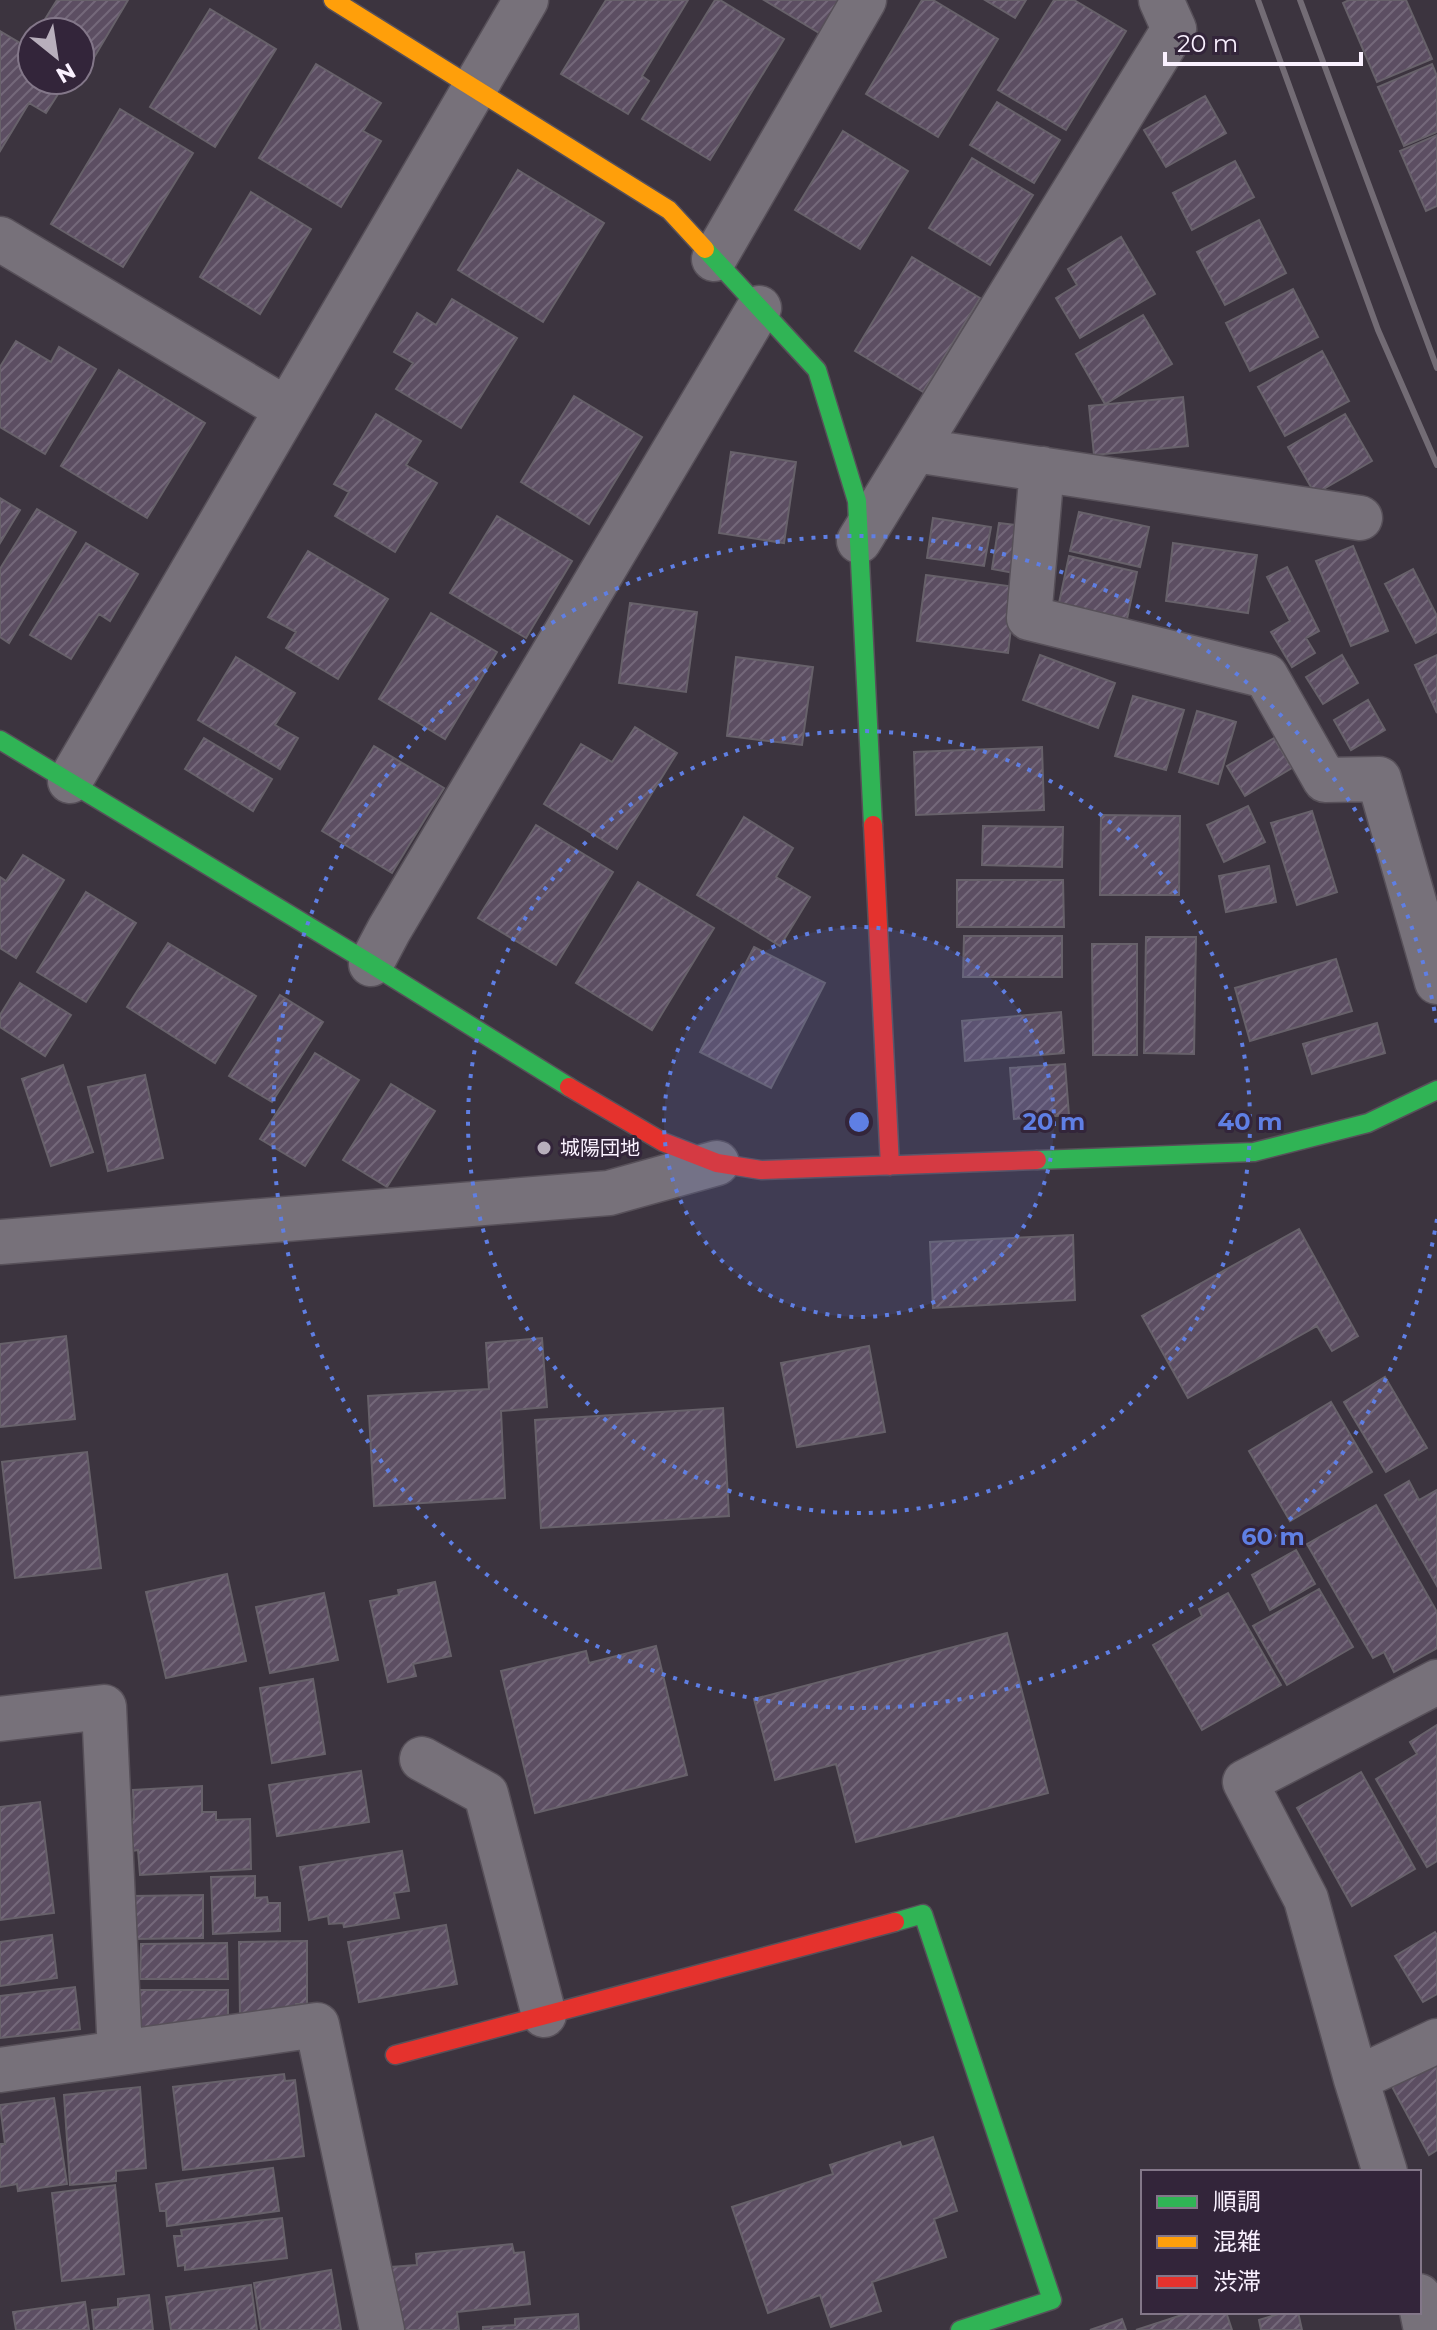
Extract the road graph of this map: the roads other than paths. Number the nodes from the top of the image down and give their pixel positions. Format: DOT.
graph roads {
  1 [pos="333,0"];
  2 [pos="526,0"];
  3 [pos="864,0"];
  4 [pos="1161,0"];
  5 [pos="474,87"];
  6 [pos="0,239"];
  7 [pos="714,259"];
  8 [pos="759,308"];
  9 [pos="286,409"];
  10 [pos="915,450"];
  11 [pos="1042,469"];
  12 [pos="1360,518"];
  13 [pos="859,541"];
  14 [pos="0,740"];
  15 [pos="70,781"];
  16 [pos="371,964"];
  17 [pos="1437,982"];
  18 [pos="1437,1090"];
  19 [pos="717,1163"];
  20 [pos="890,1166"];
  21 [pos="0,1242"];
  22 [pos="1437,1682"];
  23 [pos="0,1719"];
  24 [pos="422,1759"];
  25 [pos="544,2015"];
  26 [pos="1437,2041"];
  27 [pos="120,2053"];
  28 [pos="395,2055"];
  29 [pos="0,2070"];
  30 [pos="1356,2079"];
  31 [pos="1384,2170"];
  32 [pos="1421,2306"];
  33 [pos="382,2330"];
  34 [pos="960,2330"];
  35 [pos="1426,2330"];
  1 -- 5 [label="street"];
  2 -- 5 [label="street"];
  3 -- 7 [label="street"];
  4 -- 10 [label="street"];
  5 -- 7 [label="street"];
  5 -- 9 [label="street"];
  6 -- 9 [label="street"];
  7 -- 8 [label="street"];
  8 -- 13 [label="street"];
  8 -- 16 [label="street"];
  9 -- 15 [label="street"];
  10 -- 11 [label="street"];
  10 -- 13 [label="street"];
  11 -- 12 [label="street"];
  11 -- 17 [label="street"];
  13 -- 20 [label="street"];
  14 -- 15 [label="street"];
  15 -- 16 [label="street"];
  16 -- 19 [label="street"];
  18 -- 20 [label="street"];
  19 -- 20 [label="street"];
  19 -- 21 [label="street"];
  22 -- 30 [label="street"];
  23 -- 27 [label="street"];
  24 -- 25 [label="street"];
  25 -- 28 [label="street"];
  25 -- 34 [label="street"];
  26 -- 30 [label="street"];
  27 -- 29 [label="street"];
  27 -- 33 [label="street"];
  30 -- 31 [label="street"];
  32 -- 35 [label="street"];
}
